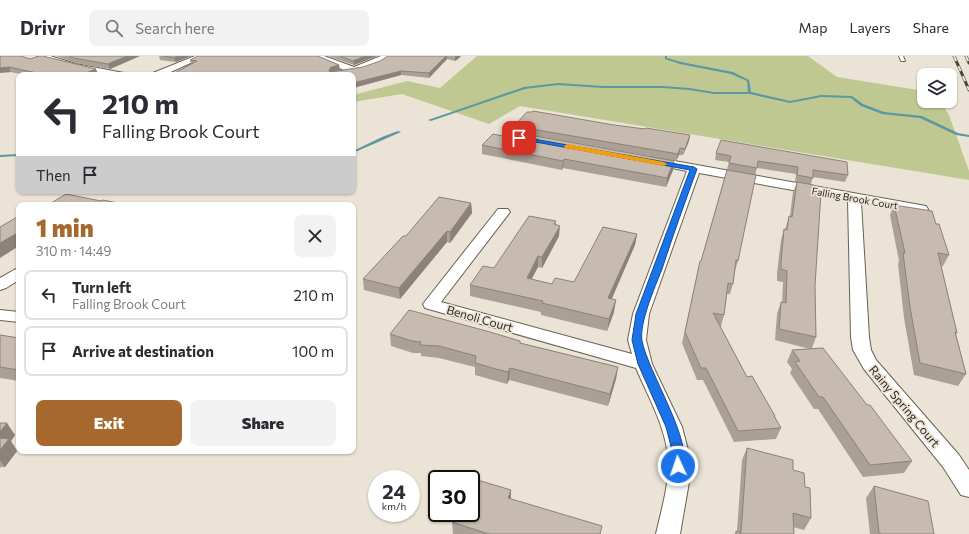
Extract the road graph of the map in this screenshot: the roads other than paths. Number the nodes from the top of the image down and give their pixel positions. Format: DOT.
graph roads {
  1 [pos="41,56"];
  2 [pos="202,56"];
  3 [pos="316,56"];
  4 [pos="388,56"];
  5 [pos="354,70"];
  6 [pos="107,72"];
  7 [pos="163,72"];
  8 [pos="347,72"];
  9 [pos="640,159"];
  10 [pos="694,169"];
  11 [pos="854,197"];
  12 [pos="922,210"];
  13 [pos="503,212"];
  14 [pos="16,275"];
  15 [pos="0,285"];
  16 [pos="0,315"];
  17 [pos="16,317"];
  18 [pos="643,364"];
  19 [pos="969,488"];
  20 [pos="668,534"];
  1 -- 6 [label="street"];
  2 -- 7 [label="street"];
  3 -- 5 [label="street"];
  4 -- 5 [label="street"];
  5 -- 8 [label="street"];
  9 -- 10 [label="street, Falling Brook Court"];
  10 -- 11 [label="street, Falling Brook Court"];
  10 -- 18 [label="street"];
  11 -- 12 [label="street, Falling Brook Court"];
  11 -- 19 [label="street, Rainy Spring Court"];
  13 -- 18 [label="street, Benoli Court"];
  14 -- 15 [label="street"];
  16 -- 17 [label="street"];
  18 -- 20 [label="street"];
}
